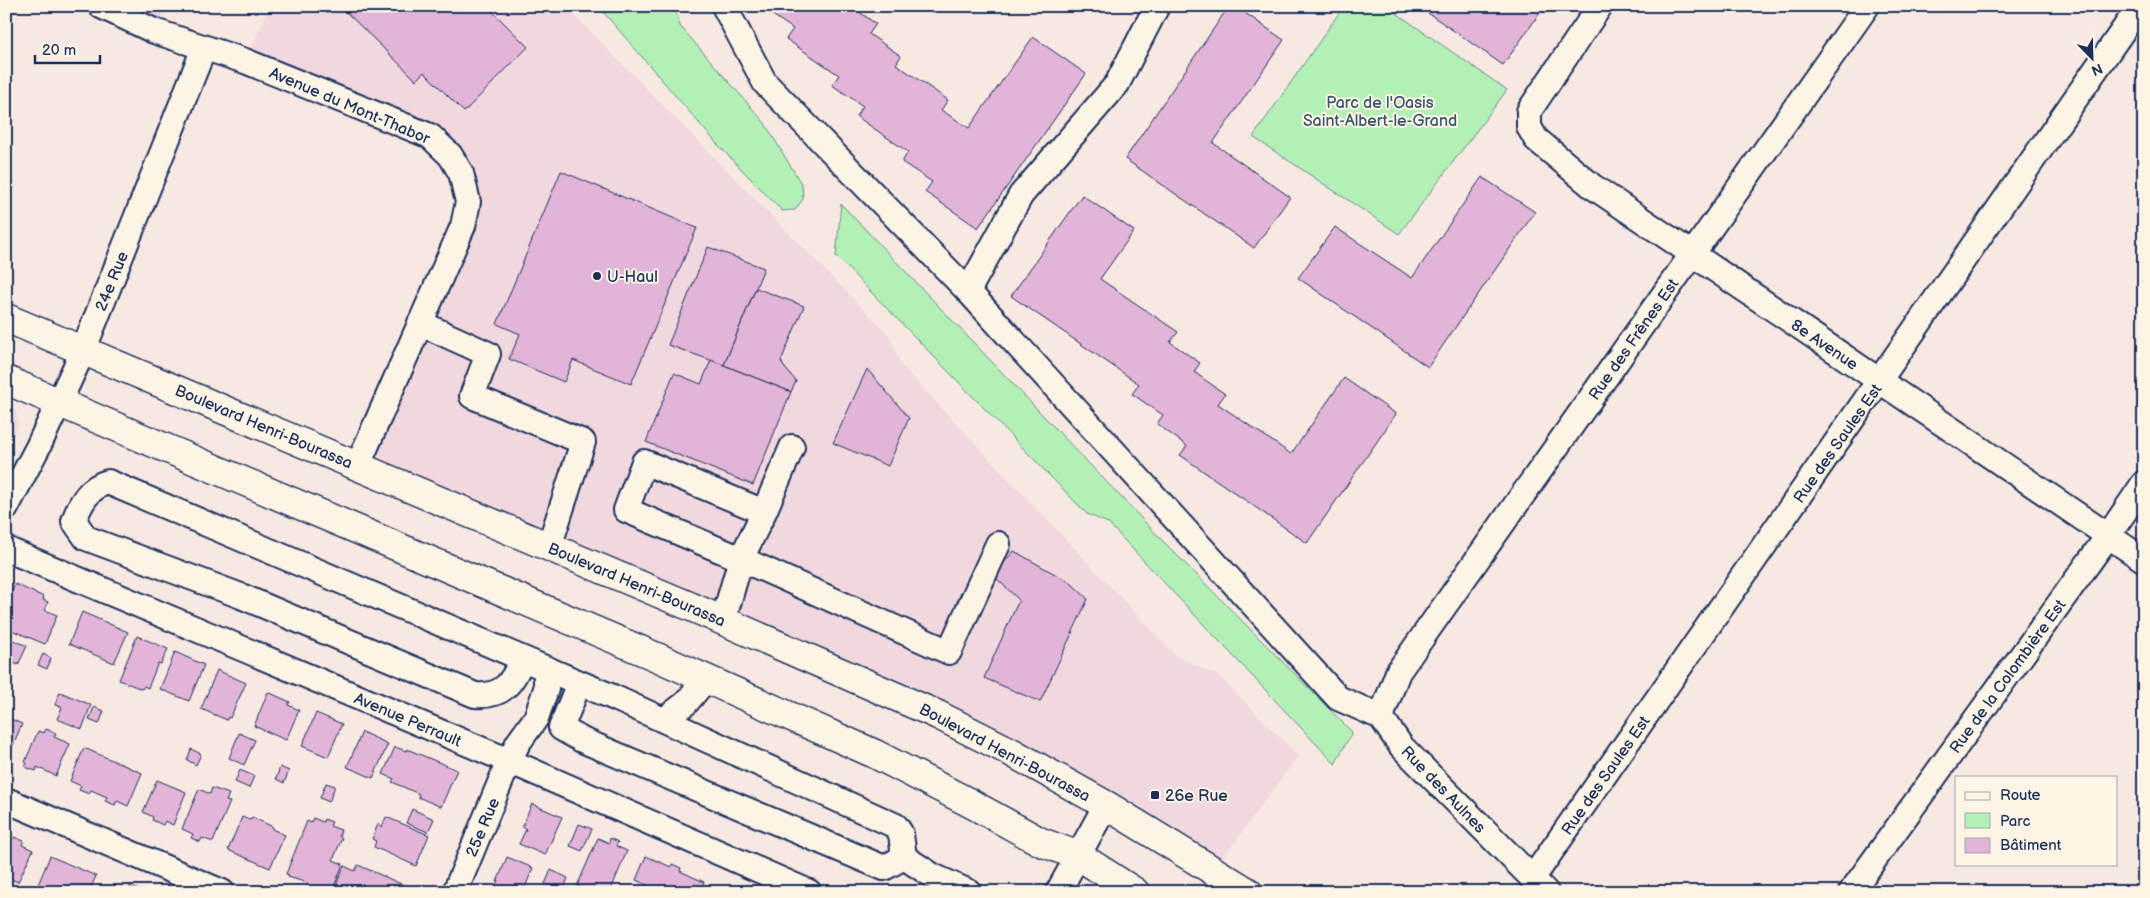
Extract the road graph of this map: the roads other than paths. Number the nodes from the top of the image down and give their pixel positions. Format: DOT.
graph roads {
  1 [pos="100,6"];
  2 [pos="724,6"];
  3 [pos="1157,6"];
  4 [pos="1600,6"];
  5 [pos="1867,6"];
  6 [pos="2140,6"];
  7 [pos="204,48"];
  8 [pos="1693,254"];
  9 [pos="968,291"];
  10 [pos="6,318"];
  11 [pos="420,323"];
  12 [pos="83,351"];
  13 [pos="6,380"];
  14 [pos="1880,381"];
  15 [pos="59,403"];
  16 [pos="792,446"];
  17 [pos="358,465"];
  18 [pos="2144,483"];
  19 [pos="6,508"];
  20 [pos="764,512"];
  21 [pos="2108,536"];
  22 [pos="998,544"];
  23 [pos="550,546"];
  24 [pos="6,549"];
  25 [pos="741,559"];
  26 [pos="2144,560"];
  27 [pos="723,621"];
  28 [pos="523,659"];
  29 [pos="547,672"];
  30 [pos="706,678"];
  31 [pos="579,683"];
  32 [pos="1381,717"];
  33 [pos="664,720"];
  34 [pos="510,761"];
  35 [pos="6,800"];
  36 [pos="1106,805"];
  37 [pos="1078,856"];
  38 [pos="904,857"];
  39 [pos="1539,885"];
  40 [pos="222,892"];
  41 [pos="455,892"];
  42 [pos="809,892"];
  43 [pos="969,892"];
  44 [pos="1058,892"];
  45 [pos="1135,892"];
  46 [pos="1248,892"];
  47 [pos="1851,892"];
  1 -- 7 [label="street, Avenue du Mont-Thabor"];
  2 -- 9 [label="street"];
  3 -- 9 [label="street"];
  4 -- 8 [label="street, 8e Avenue"];
  5 -- 8 [label="street, Rue des Frênes Est"];
  6 -- 14 [label="street, Rue des Saules Est"];
  7 -- 11 [label="street, Avenue du Mont-Thabor"];
  7 -- 12 [label="street, 24e Rue"];
  8 -- 14 [label="street, 8e Avenue"];
  8 -- 32 [label="street, Rue des Frênes Est"];
  9 -- 32 [label="street"];
  10 -- 12 [label="main road, Boulevard Henri-Bourassa"];
  11 -- 17 [label="street, Avenue du Mont-Thabor"];
  11 -- 23 [label="street"];
  12 -- 15 [label="street, 24e Rue"];
  12 -- 17 [label="main road, Boulevard Henri-Bourassa"];
  13 -- 15 [label="main road"];
  14 -- 21 [label="street, 8e Avenue"];
  14 -- 39 [label="street, Rue des Saules Est"];
  15 -- 19 [label="street, 24e Rue"];
  15 -- 30 [label="main road"];
  16 -- 20 [label="street"];
  17 -- 23 [label="main road, Boulevard Henri-Bourassa"];
  18 -- 21 [label="street, Rue de la Colombière Est"];
  20 -- 25 [label="street"];
  20 -- 25 [label="street"];
  21 -- 26 [label="street, 8e Avenue"];
  21 -- 47 [label="street, Rue de la Colombière Est"];
  22 -- 25 [label="street"];
  23 -- 27 [label="main road, Boulevard Henri-Bourassa"];
  24 -- 34 [label="street, Avenue Perrault"];
  25 -- 27 [label="street"];
  27 -- 36 [label="main road, Boulevard Henri-Bourassa"];
  28 -- 28 [label="street"];
  28 -- 29 [label="street"];
  29 -- 31 [label="street"];
  29 -- 34 [label="street, 25e Rue"];
  30 -- 33 [label="street"];
  30 -- 37 [label="main road"];
  31 -- 33 [label="street"];
  31 -- 38 [label="street"];
  32 -- 39 [label="street, Rue des Aulnes"];
  33 -- 38 [label="street"];
  34 -- 41 [label="street, 25e Rue"];
  34 -- 42 [label="street, Avenue Perrault"];
  35 -- 40 [label="street"];
  36 -- 37 [label="street"];
  36 -- 46 [label="main road, Boulevard Henri-Bourassa"];
  37 -- 44 [label="street"];
  37 -- 45 [label="main road"];
  38 -- 43 [label="street"];
}
